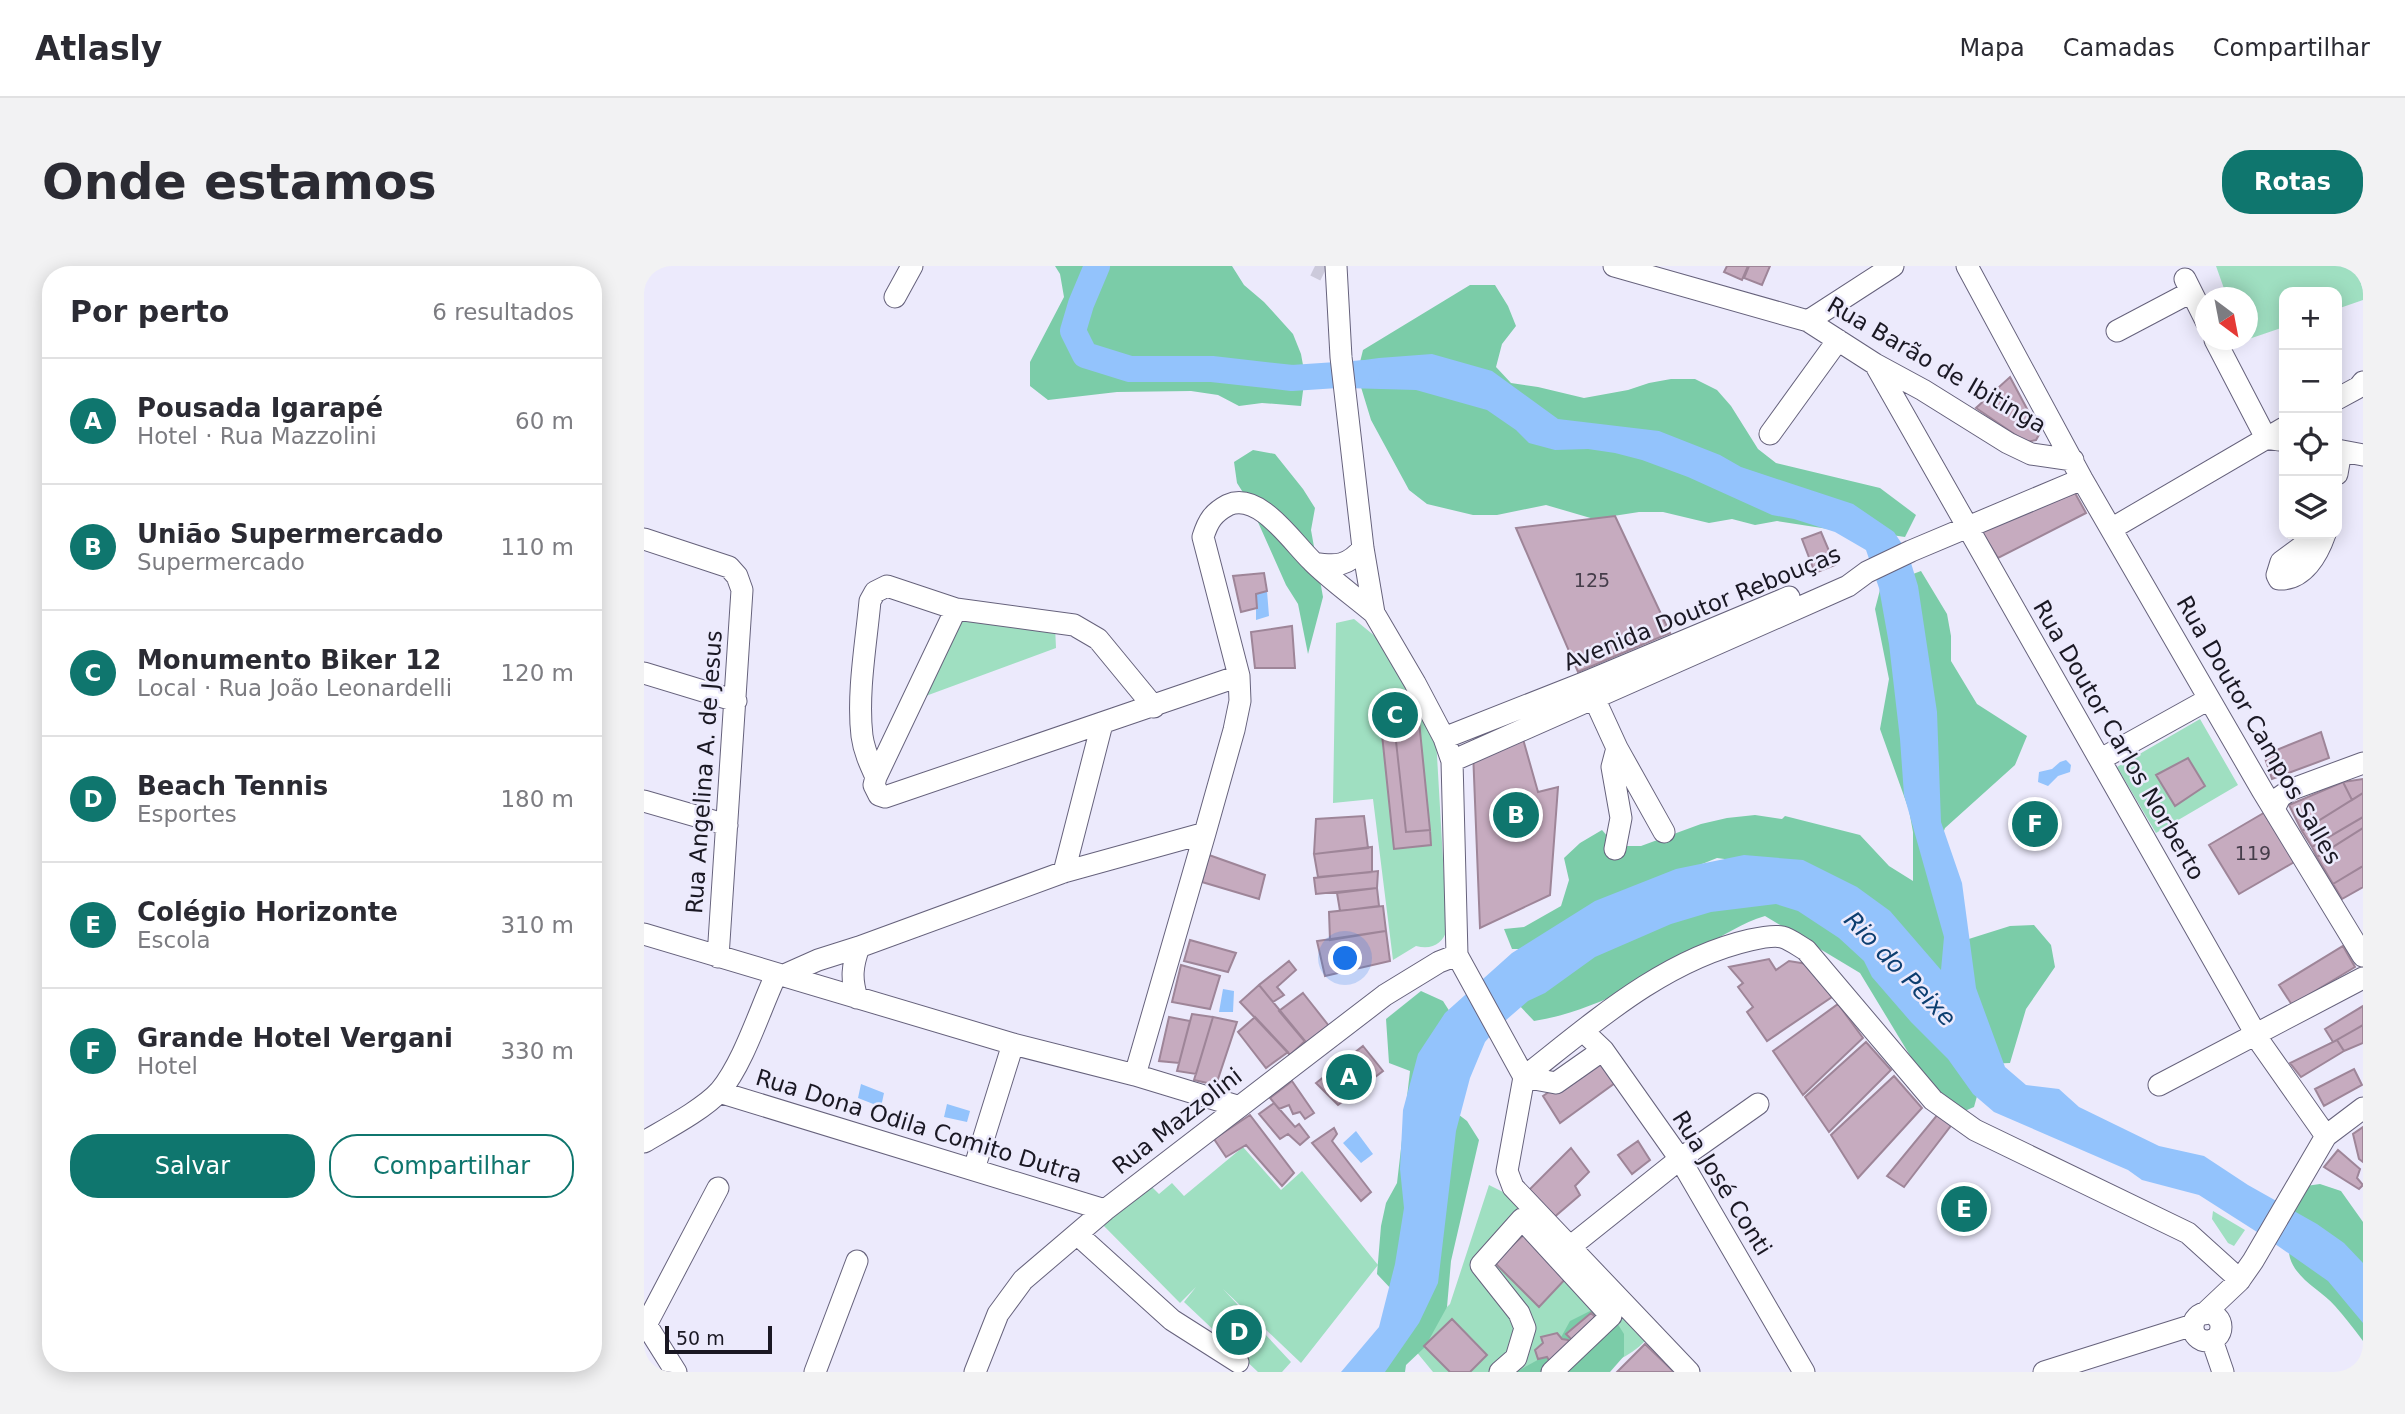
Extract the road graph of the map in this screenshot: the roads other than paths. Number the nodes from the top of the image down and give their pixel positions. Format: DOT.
graph roads {
  1 [pos="912,266"];
  2 [pos="1614,266"];
  3 [pos="1894,266"];
  4 [pos="1967,266"];
  5 [pos="1333,270"];
  6 [pos="895,297"];
  7 [pos="2195,300"];
  8 [pos="1808,321"];
  9 [pos="2117,331"];
  10 [pos="1838,340"];
  11 [pos="2222,350"];
  12 [pos="1875,364"];
  13 [pos="2363,382"];
  14 [pos="1923,390"];
  15 [pos="2342,396"];
  16 [pos="1901,409"];
  17 [pos="1770,434"];
  18 [pos="2278,436"];
  19 [pos="2342,451"];
  20 [pos="2363,455"];
  21 [pos="2078,469"];
  22 [pos="1966,527"];
  23 [pos="2111,529"];
  24 [pos="644,538"];
  25 [pos="1363,548"];
  26 [pos="1314,563"];
  27 [pos="956,609"];
  28 [pos="1374,613"];
  29 [pos="644,673"];
  30 [pos="1239,676"];
  31 [pos="1590,691"];
  32 [pos="2209,699"];
  33 [pos="736,702"];
  34 [pos="1154,707"];
  35 [pos="1531,714"];
  36 [pos="1102,724"];
  37 [pos="1444,738"];
  38 [pos="1617,748"];
  39 [pos="2101,760"];
  40 [pos="1452,761"];
  41 [pos="2363,764"];
  42 [pos="876,777"];
  43 [pos="2268,799"];
  44 [pos="644,801"];
  45 [pos="727,825"];
  46 [pos="1664,832"];
  47 [pos="1205,833"];
  48 [pos="1615,849"];
  49 [pos="1064,872"];
  50 [pos="644,934"];
  51 [pos="859,947"];
  52 [pos="2363,956"];
  53 [pos="718,957"];
  54 [pos="1461,963"];
  55 [pos="779,976"];
  56 [pos="2363,978"];
  57 [pos="858,998"];
  58 [pos="1583,1031"];
  59 [pos="2255,1033"];
  60 [pos="1013,1044"];
  61 [pos="1603,1050"];
  62 [pos="1135,1075"];
  63 [pos="1524,1077"];
  64 [pos="2159,1085"];
  65 [pos="719,1093"];
  66 [pos="1758,1104"];
  67 [pos="1237,1106"];
  68 [pos="2363,1108"];
  69 [pos="2326,1136"];
  70 [pos="644,1142"];
  71 [pos="1680,1159"];
  72 [pos="974,1170"];
  73 [pos="718,1188"];
  74 [pos="1105,1210"];
  75 [pos="1078,1235"];
  76 [pos="1571,1246"];
  77 [pos="857,1261"];
  78 [pos="2240,1280"];
  79 [pos="1618,1310"];
  80 [pos="646,1322"];
  81 [pos="2205,1329"];
  82 [pos="1238,1362"];
  83 [pos="820,1369"];
  84 [pos="676,1372"];
  85 [pos="975,1372"];
  86 [pos="1500,1372"];
  87 [pos="1552,1372"];
  88 [pos="1689,1372"];
  89 [pos="1804,1372"];
  90 [pos="2043,1372"];
  91 [pos="2087,1372"];
  92 [pos="2223,1372"];
  1 -- 6 [label="street"];
  2 -- 8 [label="street, Rua Barão de Ibitinga"];
  3 -- 8 [label="street"];
  4 -- 21 [label="street"];
  5 -- 25 [label="street"];
  7 -- 9 [label="street"];
  8 -- 10 [label="street, Rua Barão de Ibitinga"];
  10 -- 12 [label="street, Rua Barão de Ibitinga"];
  10 -- 17 [label="street"];
  11 -- 18 [label="street"];
  12 -- 14 [label="street, Rua Barão de Ibitinga"];
  12 -- 16 [label="street, Rua Doutor Carlos Norberto"];
  13 -- 15 [label="street"];
  14 -- 16 [label="street"];
  14 -- 21 [label="street, Rua Barão de Ibitinga"];
  16 -- 22 [label="street, Rua Doutor Carlos Norberto"];
  18 -- 23 [label="street"];
  19 -- 20 [label="street"];
  21 -- 22 [label="street"];
  21 -- 23 [label="street, Rua Doutor Campos Salles"];
  22 -- 31 [label="street, Avenida Doutor Rebouças"];
  22 -- 39 [label="street, Rua Doutor Carlos Norberto"];
  23 -- 32 [label="street, Rua Doutor Campos Salles"];
  24 -- 33 [label="street, Rua Angelina A. de Jesus"];
  25 -- 26 [label="street"];
  25 -- 28 [label="street"];
  26 -- 28 [label="street"];
  26 -- 30 [label="street"];
  27 -- 34 [label="street"];
  27 -- 42 [label="street"];
  27 -- 42 [label="street"];
  28 -- 37 [label="street"];
  29 -- 33 [label="street"];
  30 -- 34 [label="street"];
  30 -- 47 [label="street"];
  31 -- 35 [label="street, Avenida Doutor Rebouças"];
  31 -- 38 [label="street"];
  32 -- 39 [label="street"];
  32 -- 43 [label="street, Rua Doutor Campos Salles"];
  33 -- 45 [label="street, Rua Angelina A. de Jesus"];
  34 -- 36 [label="street"];
  35 -- 37 [label="street, Avenida Doutor Rebouças"];
  35 -- 40 [label="street, Avenida Doutor Rebouças"];
  36 -- 42 [label="street"];
  36 -- 49 [label="street"];
  37 -- 40 [label="street"];
  38 -- 46 [label="street"];
  38 -- 48 [label="street"];
  39 -- 59 [label="street, Rua Doutor Carlos Norberto"];
  40 -- 54 [label="street"];
  41 -- 43 [label="street"];
  43 -- 52 [label="street, Rua Doutor Campos Salles"];
  44 -- 45 [label="street"];
  45 -- 53 [label="street, Rua Angelina A. de Jesus"];
  47 -- 49 [label="street"];
  47 -- 62 [label="street"];
  49 -- 51 [label="street"];
  50 -- 53 [label="street"];
  51 -- 55 [label="street"];
  51 -- 57 [label="street"];
  53 -- 55 [label="street"];
  54 -- 63 [label="street"];
  54 -- 67 [label="street, Rua Mazzolini"];
  55 -- 57 [label="street"];
  55 -- 65 [label="street"];
  56 -- 59 [label="street"];
  57 -- 60 [label="street"];
  58 -- 61 [label="street, Rua José Conti"];
  58 -- 63 [label="street"];
  58 -- 78 [label="street"];
  59 -- 64 [label="street"];
  59 -- 69 [label="street, Rua Doutor Carlos Norberto"];
  60 -- 62 [label="street"];
  60 -- 72 [label="street"];
  61 -- 63 [label="street"];
  61 -- 71 [label="street, Rua José Conti"];
  62 -- 67 [label="street"];
  63 -- 76 [label="street"];
  65 -- 70 [label="street"];
  65 -- 72 [label="street, Rua Dona Odila Comito Dutra"];
  66 -- 71 [label="street"];
  67 -- 74 [label="street, Rua Mazzolini"];
  68 -- 69 [label="street"];
  69 -- 78 [label="street"];
  71 -- 76 [label="street"];
  71 -- 89 [label="street, Rua José Conti"];
  72 -- 74 [label="street, Rua Dona Odila Comito Dutra"];
  73 -- 80 [label="street"];
  74 -- 75 [label="street, Rua Mazzolini"];
  75 -- 82 [label="street"];
  75 -- 85 [label="street, Rua Mazzolini"];
  76 -- 79 [label="street"];
  77 -- 83 [label="street"];
  78 -- 81 [label="street"];
  79 -- 86 [label="street"];
  79 -- 87 [label="street"];
  79 -- 88 [label="street"];
  80 -- 84 [label="street"];
  81 -- 90 [label="street"];
  81 -- 91 [label="street"];
  81 -- 92 [label="street"];
}
